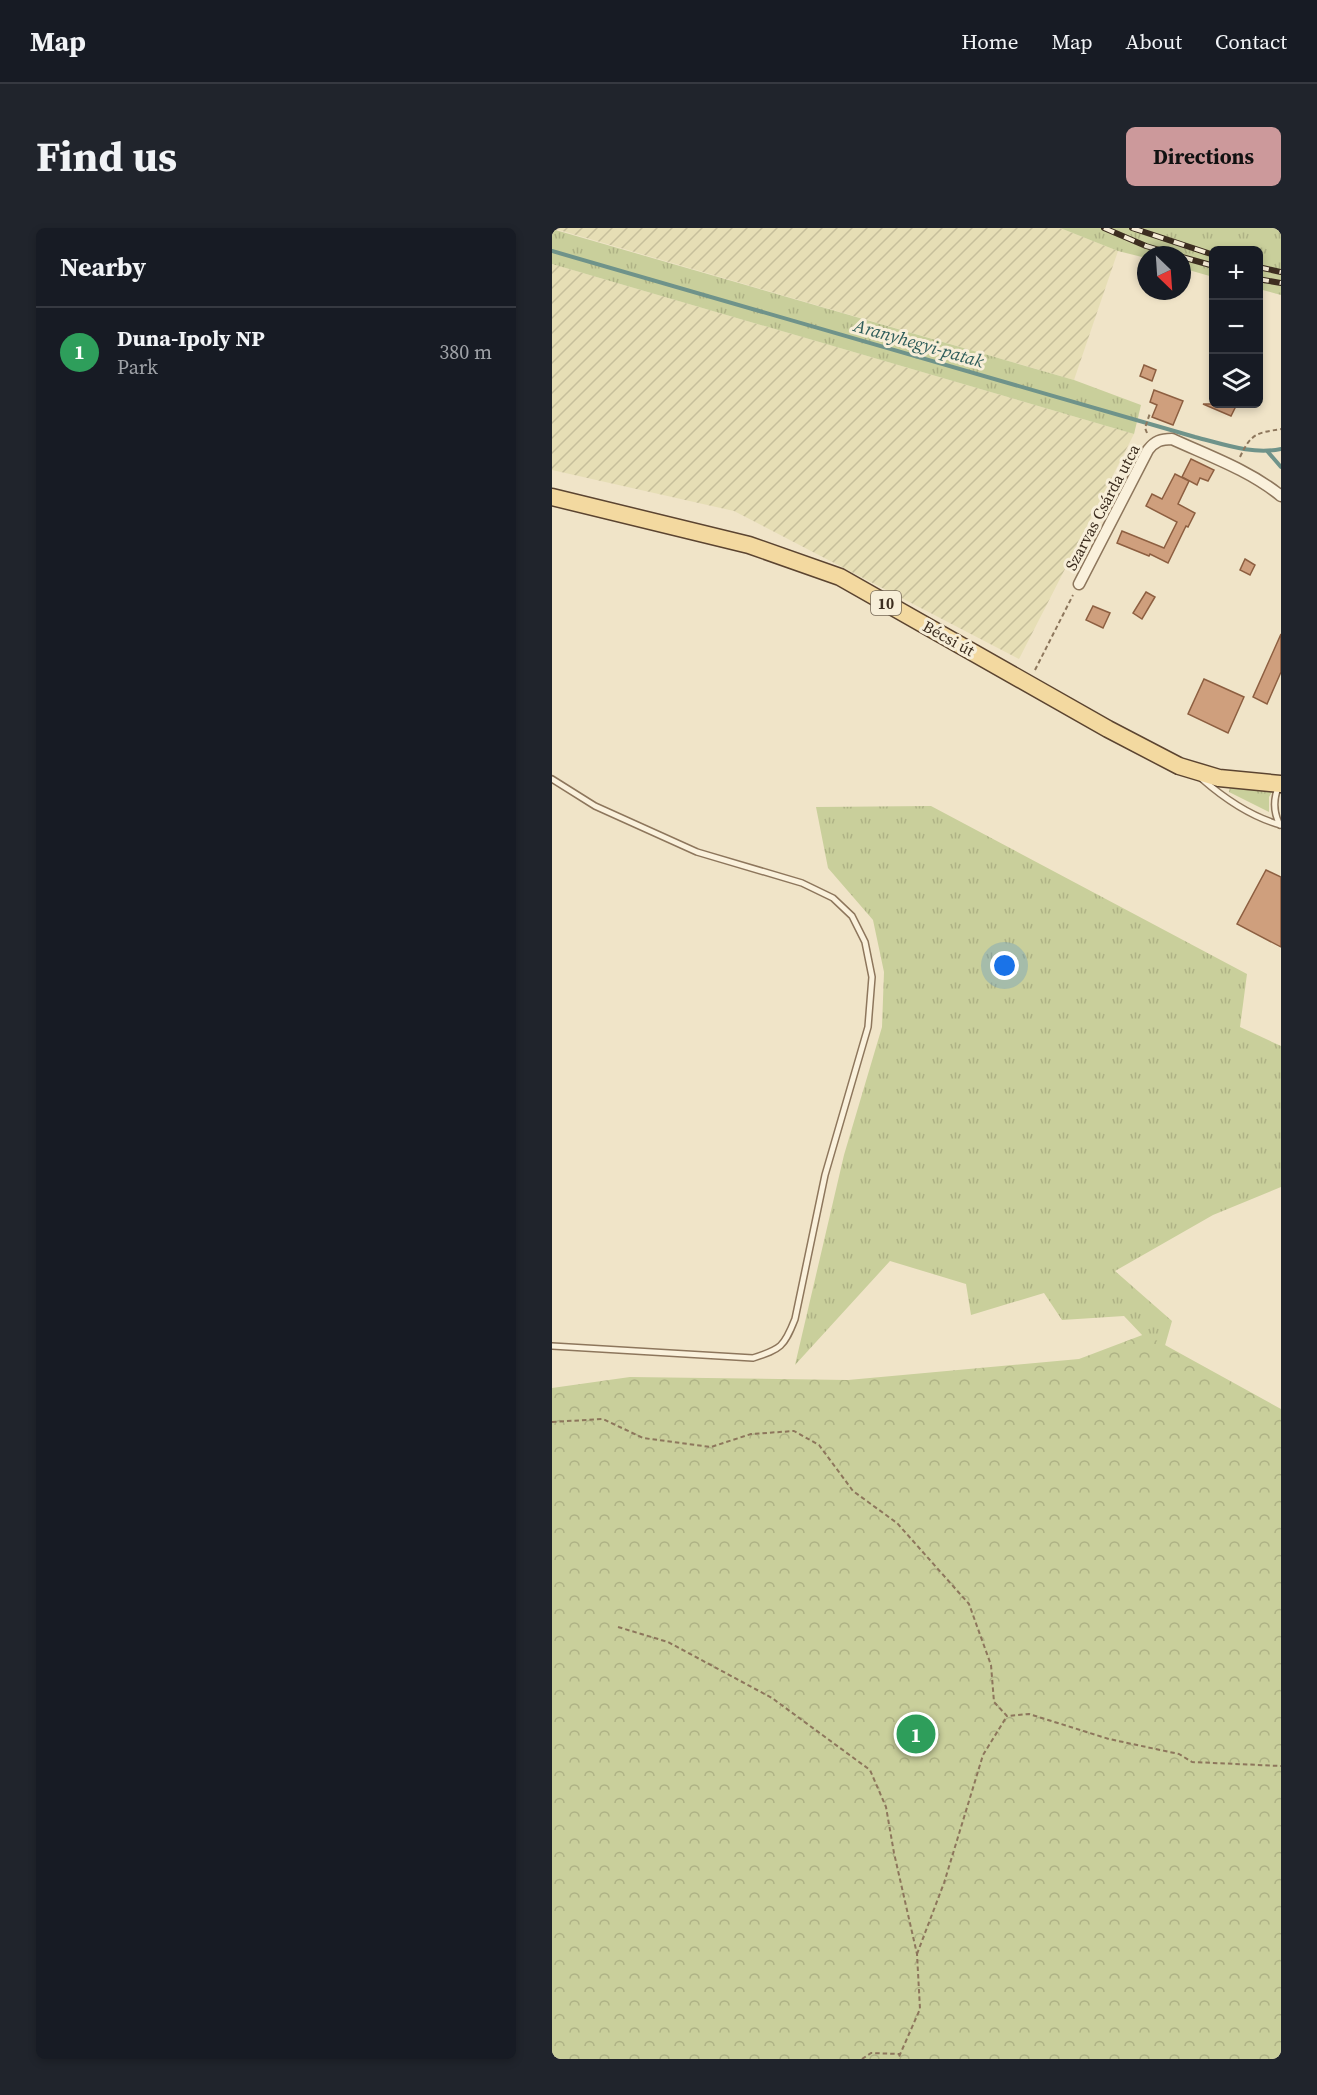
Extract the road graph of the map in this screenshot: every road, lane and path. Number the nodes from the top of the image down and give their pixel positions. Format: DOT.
graph roads {
  1 [pos="1150,413"];
  2 [pos="1145,428"];
  3 [pos="1281,429"];
  4 [pos="1240,456"];
  5 [pos="1281,496"];
  6 [pos="552,500"];
  7 [pos="1079,584"];
  8 [pos="1028,683"];
  9 [pos="1194,772"];
  10 [pos="552,779"];
  11 [pos="1280,784"];
  12 [pos="1280,825"];
  13 [pos="552,1346"];
  14 [pos="552,1422"];
  15 [pos="618,1627"];
  16 [pos="1007,1716"];
  17 [pos="1281,1766"];
  18 [pos="918,1954"];
  19 [pos="900,2054"];
  20 [pos="862,2059"];
  21 [pos="898,2059"];
  1 -- 2 [label="path"];
  3 -- 4 [label="path"];
  5 -- 7 [label="street, Szarvas Csárda utca"];
  6 -- 8 [label="main road, Bécsi út / 10"];
  7 -- 8 [label="path"];
  8 -- 9 [label="main road, Bécsi út / 10"];
  9 -- 11 [label="main road, 10"];
  9 -- 12 [label="lane"];
  10 -- 13 [label="lane"];
  11 -- 12 [label="lane"];
  14 -- 16 [label="path"];
  15 -- 18 [label="path"];
  16 -- 17 [label="path"];
  16 -- 18 [label="path"];
  18 -- 19 [label="path"];
  19 -- 20 [label="path"];
  19 -- 21 [label="path"];
}
